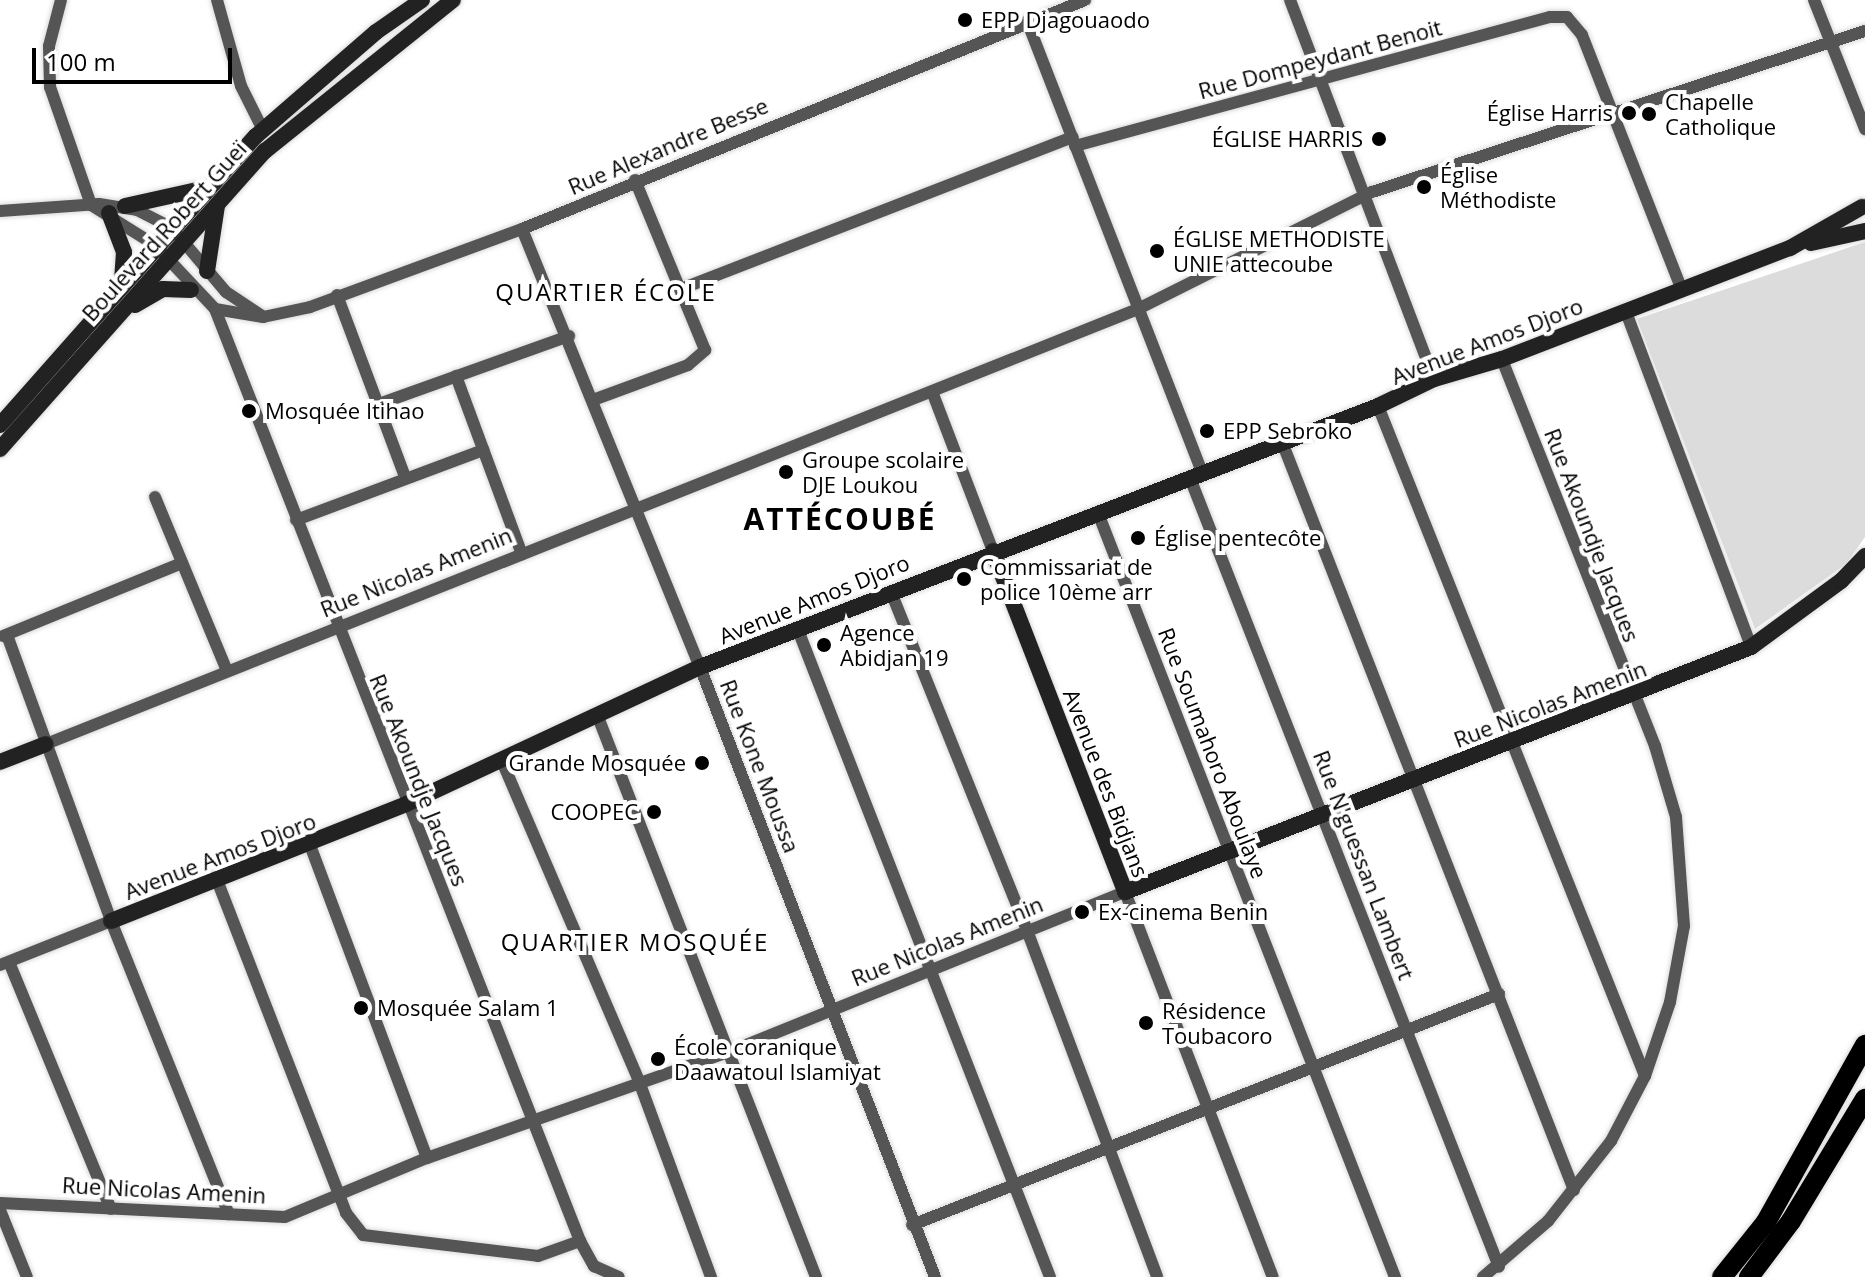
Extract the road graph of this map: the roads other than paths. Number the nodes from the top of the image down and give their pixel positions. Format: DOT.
graph roads {
  1 [pos="61,0"];
  2 [pos="217,0"];
  3 [pos="422,0"];
  4 [pos="453,0"];
  5 [pos="1085,0"];
  6 [pos="1290,0"];
  7 [pos="1814,0"];
  8 [pos="1027,21"];
  9 [pos="1865,31"];
  10 [pos="1831,42"];
  11 [pos="1318,79"];
  12 [pos="1611,112"];
  13 [pos="1865,129"];
  14 [pos="263,130"];
  15 [pos="1074,142"];
  16 [pos="635,180"];
  17 [pos="213,193"];
  18 [pos="1361,196"];
  19 [pos="91,205"];
  20 [pos="125,206"];
  21 [pos="1864,209"];
  22 [pos="0,211"];
  23 [pos="109,213"];
  24 [pos="171,227"];
  25 [pos="522,229"];
  26 [pos="1865,231"];
  27 [pos="184,240"];
  28 [pos="155,245"];
  29 [pos="1790,248"];
  30 [pos="168,258"];
  31 [pos="207,271"];
  32 [pos="122,283"];
  33 [pos="681,289"];
  34 [pos="191,290"];
  35 [pos="1682,290"];
  36 [pos="337,295"];
  37 [pos="215,309"];
  38 [pos="1138,309"];
  39 [pos="1626,312"];
  40 [pos="263,317"];
  41 [pos="115,320"];
  42 [pos="569,336"];
  43 [pos="1502,359"];
  44 [pos="456,376"];
  45 [pos="1434,379"];
  46 [pos="933,394"];
  47 [pos="593,400"];
  48 [pos="379,404"];
  49 [pos="1378,406"];
  50 [pos="0,425"];
  51 [pos="1282,442"];
  52 [pos="0,449"];
  53 [pos="483,450"];
  54 [pos="1197,476"];
  55 [pos="405,477"];
  56 [pos="155,497"];
  57 [pos="635,511"];
  58 [pos="1098,513"];
  59 [pos="296,520"];
  60 [pos="993,551"];
  61 [pos="522,554"];
  62 [pos="1865,556"];
  63 [pos="182,563"];
  64 [pos="891,592"];
  65 [pos="337,627"];
  66 [pos="798,630"];
  67 [pos="4,636"];
  68 [pos="1751,647"];
  69 [pos="700,667"];
  70 [pos="227,671"];
  71 [pos="1632,696"];
  72 [pos="598,717"];
  73 [pos="1511,740"];
  74 [pos="46,744"];
  75 [pos="501,759"];
  76 [pos="0,762"];
  77 [pos="1413,780"];
  78 [pos="406,804"];
  79 [pos="1324,816"];
  80 [pos="310,845"];
  81 [pos="1230,854"];
  82 [pos="217,880"];
  83 [pos="1125,892"];
  84 [pos="111,921"];
  85 [pos="1028,933"];
  86 [pos="4,964"];
  87 [pos="931,972"];
  88 [pos="1499,994"];
  89 [pos="834,1010"];
  90 [pos="1409,1031"];
  91 [pos="1865,1045"];
  92 [pos="731,1051"];
  93 [pos="1315,1067"];
  94 [pos="1645,1076"];
  95 [pos="640,1084"];
  96 [pos="1865,1099"];
  97 [pos="1208,1109"];
  98 [pos="534,1121"];
  99 [pos="1110,1149"];
  100 [pos="427,1158"];
  101 [pos="1015,1186"];
  102 [pos="1574,1190"];
  103 [pos="340,1195"];
  104 [pos="0,1203"];
  105 [pos="111,1209"];
  106 [pos="0,1210"];
  107 [pos="229,1214"];
  108 [pos="912,1225"];
  109 [pos="580,1241"];
  110 [pos="1499,1267"];
  111 [pos="27,1277"];
  112 [pos="619,1277"];
  113 [pos="711,1277"];
  114 [pos="816,1277"];
  115 [pos="935,1277"];
  116 [pos="1050,1277"];
  117 [pos="1157,1277"];
  118 [pos="1273,1277"];
  119 [pos="1395,1277"];
  120 [pos="1483,1277"];
  121 [pos="1722,1277"];
  122 [pos="1749,1277"];
  1 -- 19 [label="street"];
  2 -- 14 [label="street"];
  3 -- 14 [label="street, Boulevard Robert Gueï"];
  4 -- 17 [label="street, Boulevard Robert Gueï"];
  5 -- 8 [label="street, Rue Alexandre Besse"];
  6 -- 11 [label="street"];
  7 -- 10 [label="street"];
  8 -- 15 [label="street, Rue N'guessan Lambert"];
  8 -- 16 [label="street, Rue Alexandre Besse"];
  9 -- 10 [label="street, Rue Nicolas Amenin"];
  10 -- 12 [label="street, Rue Nicolas Amenin"];
  10 -- 13 [label="street"];
  11 -- 12 [label="street, Rue Dompeydant Benoit"];
  11 -- 15 [label="street, Rue Dompeydant Benoit"];
  11 -- 18 [label="street"];
  12 -- 18 [label="street, Rue Nicolas Amenin"];
  12 -- 35 [label="street, Rue Dompeydant Benoit"];
  14 -- 17 [label="street, Boulevard Robert Gueï"];
  15 -- 33 [label="street, Rue Dompeydant Benoit"];
  15 -- 38 [label="street, Rue N'guessan Lambert"];
  16 -- 25 [label="street, Rue Alexandre Besse"];
  16 -- 33 [label="street"];
  17 -- 20 [label="street"];
  17 -- 24 [label="street, Boulevard Robert Gueï"];
  17 -- 27 [label="street, Boulevard Robert Gueï"];
  17 -- 31 [label="street"];
  18 -- 38 [label="street, Rue Nicolas Amenin"];
  18 -- 45 [label="street"];
  19 -- 20 [label="street"];
  19 -- 22 [label="street"];
  19 -- 23 [label="street"];
  20 -- 24 [label="street"];
  21 -- 29 [label="street, Avenue Amos Djoro"];
  23 -- 28 [label="street"];
  23 -- 32 [label="street"];
  24 -- 27 [label="street"];
  24 -- 28 [label="street, Boulevard Robert Gueï"];
  25 -- 36 [label="street, Rue Alexandre Besse"];
  25 -- 42 [label="street, Rue Kone Moussa"];
  26 -- 29 [label="street, Avenue Amos Djoro"];
  27 -- 30 [label="street, Boulevard Robert Gueï"];
  27 -- 31 [label="street"];
  28 -- 30 [label="street"];
  28 -- 32 [label="street, Boulevard Robert Gueï"];
  29 -- 35 [label="street, Avenue Amos Djoro"];
  30 -- 34 [label="street"];
  30 -- 41 [label="street, Boulevard Robert Gueï"];
  31 -- 40 [label="street"];
  32 -- 50 [label="street, Boulevard Robert Gueï"];
  33 -- 47 [label="street"];
  34 -- 37 [label="street"];
  34 -- 41 [label="street"];
  35 -- 39 [label="street, Avenue Amos Djoro"];
  36 -- 40 [label="street, Rue Alexandre Besse"];
  36 -- 48 [label="street"];
  37 -- 40 [label="street, Rue Alexandre Besse"];
  37 -- 59 [label="street, Rue Akoundje Jacques"];
  38 -- 46 [label="street, Rue Nicolas Amenin"];
  38 -- 54 [label="street, Rue N'guessan Lambert"];
  39 -- 43 [label="street, Avenue Amos Djoro"];
  39 -- 68 [label="street"];
  41 -- 52 [label="street, Boulevard Robert Gueï"];
  42 -- 44 [label="street"];
  42 -- 47 [label="street, Rue Kone Moussa"];
  43 -- 45 [label="street, Avenue Amos Djoro"];
  43 -- 71 [label="street, Rue Akoundje Jacques"];
  44 -- 48 [label="street"];
  44 -- 53 [label="street"];
  45 -- 49 [label="street, Avenue Amos Djoro"];
  46 -- 57 [label="street, Rue Nicolas Amenin"];
  46 -- 60 [label="street, Avenue des Bidjans"];
  47 -- 57 [label="street, Rue Kone Moussa"];
  48 -- 55 [label="street"];
  49 -- 51 [label="street, Avenue Amos Djoro"];
  49 -- 73 [label="street"];
  51 -- 54 [label="street, Avenue Amos Djoro"];
  51 -- 77 [label="street"];
  53 -- 55 [label="street"];
  53 -- 61 [label="street"];
  54 -- 58 [label="street, Avenue Amos Djoro"];
  54 -- 79 [label="street, Rue N'guessan Lambert"];
  55 -- 59 [label="street"];
  56 -- 63 [label="street"];
  57 -- 61 [label="street, Rue Nicolas Amenin"];
  57 -- 69 [label="street, Rue Kone Moussa"];
  58 -- 60 [label="street, Avenue Amos Djoro"];
  58 -- 81 [label="street, Rue Soumahoro Aboulaye"];
  59 -- 65 [label="street, Rue Akoundje Jacques"];
  60 -- 64 [label="street, Avenue Amos Djoro"];
  60 -- 83 [label="street, Avenue des Bidjans"];
  61 -- 65 [label="street, Rue Nicolas Amenin"];
  62 -- 68 [label="street, Rue Nicolas Amenin"];
  63 -- 67 [label="street"];
  63 -- 70 [label="street"];
  64 -- 66 [label="street, Avenue Amos Djoro"];
  64 -- 85 [label="street"];
  65 -- 70 [label="street, Rue Nicolas Amenin"];
  65 -- 78 [label="street, Rue Akoundje Jacques"];
  66 -- 69 [label="street, Avenue Amos Djoro"];
  66 -- 87 [label="street"];
  67 -- 74 [label="street"];
  68 -- 71 [label="street, Rue Nicolas Amenin"];
  69 -- 72 [label="street, Avenue Amos Djoro"];
  69 -- 89 [label="street, Rue Kone Moussa"];
  70 -- 74 [label="street, Rue Nicolas Amenin"];
  71 -- 73 [label="street, Rue Nicolas Amenin"];
  71 -- 94 [label="street, Rue Akoundje Jacques"];
  72 -- 75 [label="street, Avenue Amos Djoro"];
  72 -- 92 [label="street"];
  73 -- 77 [label="street, Rue Nicolas Amenin"];
  73 -- 94 [label="street"];
  74 -- 76 [label="street, Rue Nicolas Amenin"];
  74 -- 84 [label="street"];
  75 -- 78 [label="street, Avenue Amos Djoro"];
  75 -- 95 [label="street"];
  77 -- 79 [label="street, Rue Nicolas Amenin"];
  77 -- 88 [label="street"];
  78 -- 80 [label="street, Avenue Amos Djoro"];
  78 -- 98 [label="street, Rue Akoundje Jacques"];
  79 -- 81 [label="street, Rue Nicolas Amenin"];
  79 -- 90 [label="street, Rue N'guessan Lambert"];
  80 -- 82 [label="street, Avenue Amos Djoro"];
  80 -- 100 [label="street"];
  81 -- 83 [label="street, Rue Nicolas Amenin"];
  81 -- 93 [label="street, Rue Soumahoro Aboulaye"];
  82 -- 84 [label="street, Avenue Amos Djoro"];
  82 -- 103 [label="street"];
  83 -- 85 [label="street, Rue Nicolas Amenin"];
  83 -- 97 [label="street, Avenue des Bidjans"];
  84 -- 86 [label="street, Avenue Amos Djoro"];
  84 -- 107 [label="street"];
  85 -- 87 [label="street, Rue Nicolas Amenin"];
  85 -- 99 [label="street"];
  86 -- 105 [label="street"];
  87 -- 89 [label="street, Rue Nicolas Amenin"];
  87 -- 101 [label="street"];
  88 -- 90 [label="street"];
  88 -- 102 [label="street"];
  89 -- 92 [label="street, Rue Nicolas Amenin"];
  89 -- 108 [label="street, Rue Kone Moussa"];
  90 -- 93 [label="street"];
  90 -- 110 [label="street, Rue N'guessan Lambert"];
  91 -- 121 [label="main road"];
  92 -- 95 [label="street, Rue Nicolas Amenin"];
  92 -- 114 [label="street"];
  93 -- 97 [label="street"];
  93 -- 119 [label="street, Rue Soumahoro Aboulaye"];
  94 -- 102 [label="street, Rue Akoundje Jacques"];
  95 -- 98 [label="street, Rue Nicolas Amenin"];
  95 -- 113 [label="street"];
  96 -- 122 [label="main road"];
  97 -- 99 [label="street"];
  97 -- 118 [label="street, Avenue des Bidjans"];
  98 -- 100 [label="street, Rue Nicolas Amenin"];
  98 -- 109 [label="street, Rue Akoundje Jacques"];
  99 -- 101 [label="street"];
  99 -- 117 [label="street"];
  100 -- 103 [label="street, Rue Nicolas Amenin"];
  101 -- 108 [label="street"];
  101 -- 116 [label="street"];
  102 -- 110 [label="street, Rue Akoundje Jacques"];
  103 -- 107 [label="street, Rue Nicolas Amenin"];
  103 -- 109 [label="street"];
  104 -- 105 [label="street, Rue Nicolas Amenin"];
  105 -- 107 [label="street, Rue Nicolas Amenin"];
  106 -- 111 [label="street"];
  108 -- 115 [label="street, Rue Kone Moussa"];
  109 -- 112 [label="street, Rue Akoundje Jacques"];
  110 -- 120 [label="street, Rue Akoundje Jacques"];
}
